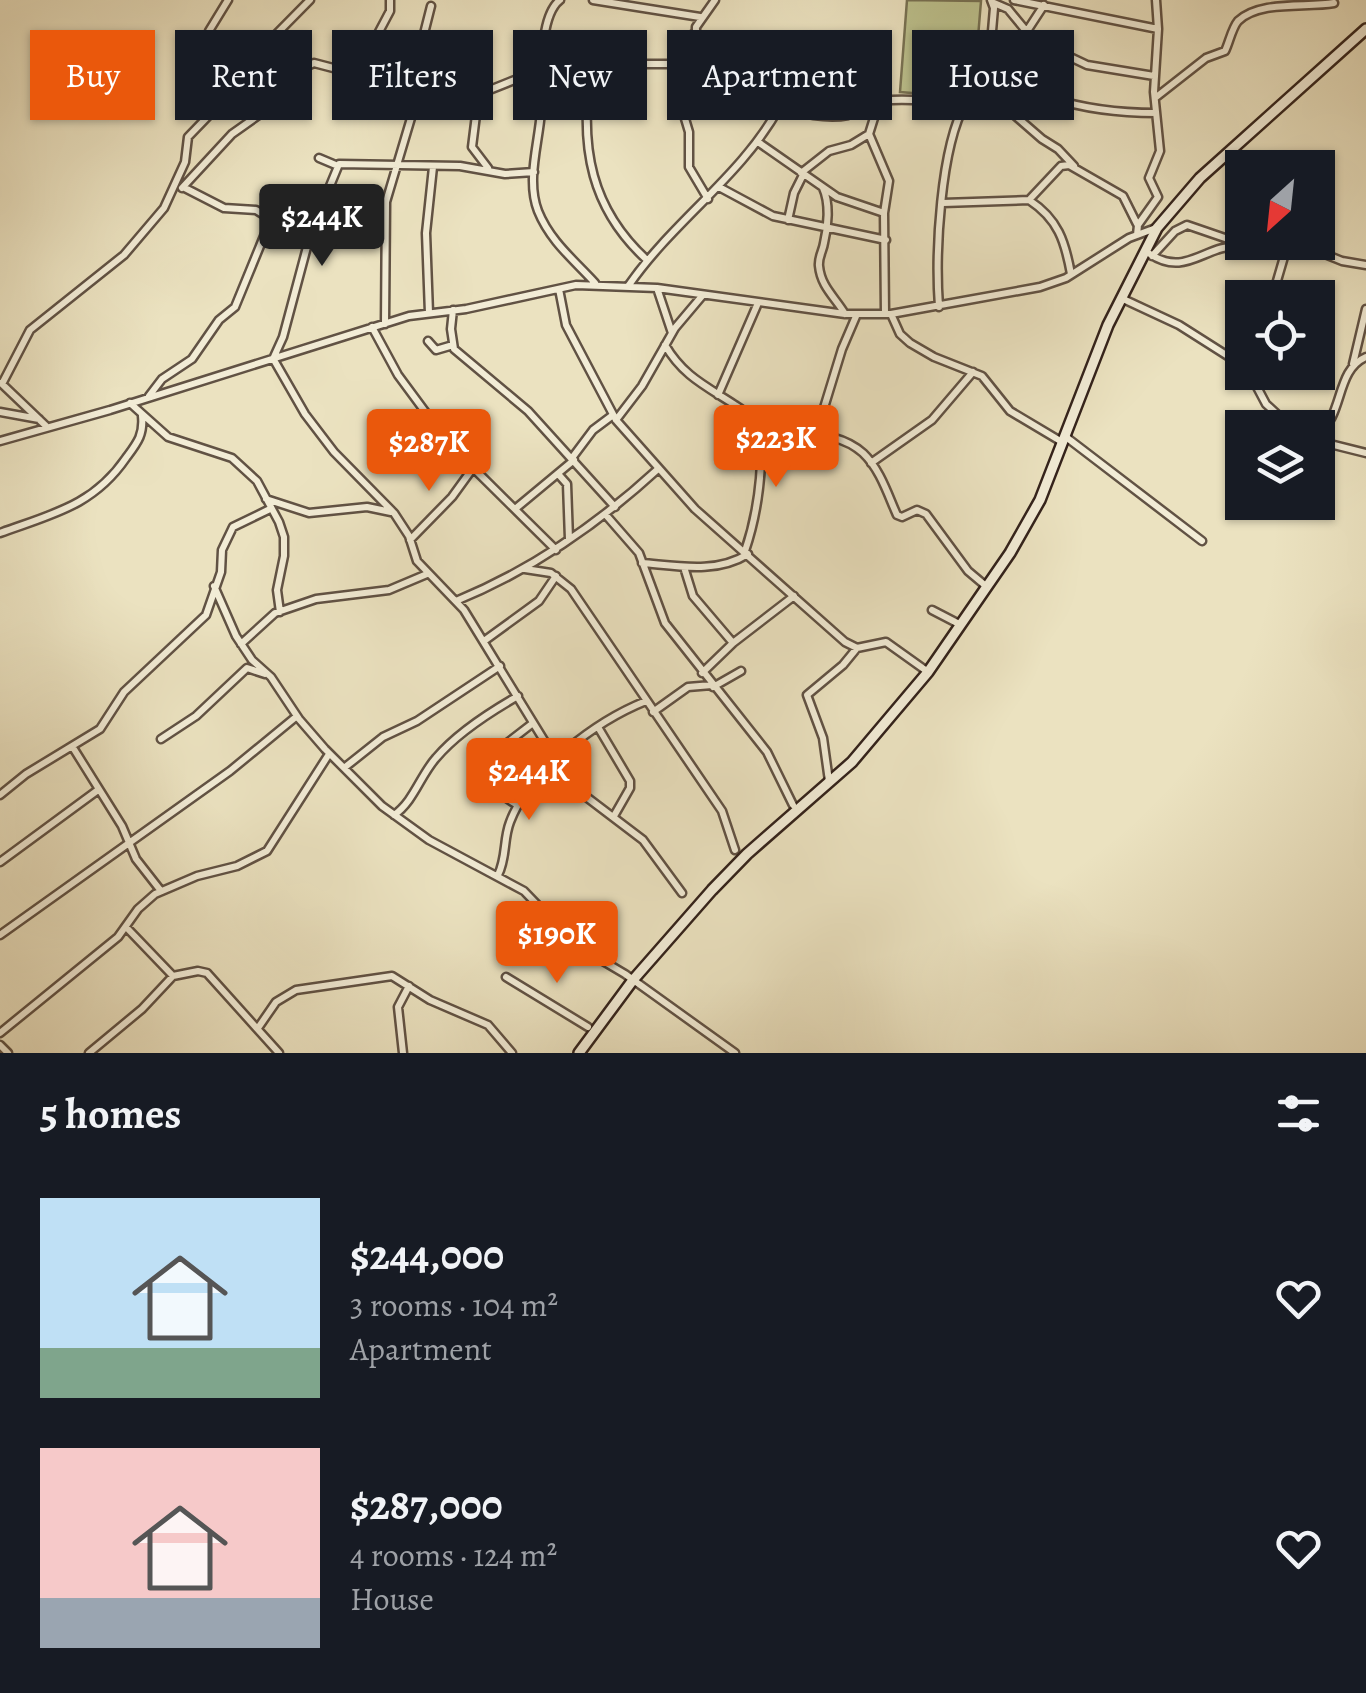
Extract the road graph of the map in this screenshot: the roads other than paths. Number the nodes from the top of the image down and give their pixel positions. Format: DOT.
graph roads {
  1 [pos="228,0"];
  2 [pos="310,0"];
  3 [pos="390,0"];
  4 [pos="560,0"];
  5 [pos="592,0"];
  6 [pos="715,0"];
  7 [pos="1014,0"];
  8 [pos="1156,0"];
  9 [pos="992,2"];
  10 [pos="1334,3"];
  11 [pos="1044,5"];
  12 [pos="431,6"];
  13 [pos="701,17"];
  14 [pos="1158,29"];
  15 [pos="1366,29"];
  16 [pos="210,30"];
  17 [pos="280,30"];
  18 [pos="380,30"];
  19 [pos="425,30"];
  20 [pos="695,30"];
  21 [pos="990,30"];
  22 [pos="1025,30"];
  23 [pos="1028,30"];
  24 [pos="1074,59"];
  25 [pos="667,64"];
  26 [pos="332,67"];
  27 [pos="1154,76"];
  28 [pos="1155,98"];
  29 [pos="1074,104"];
  30 [pos="1156,114"];
  31 [pos="204,120"];
  32 [pos="411,120"];
  33 [pos="475,120"];
  34 [pos="687,120"];
  35 [pos="771,120"];
  36 [pos="873,120"];
  37 [pos="958,120"];
  38 [pos="1024,120"];
  39 [pos="869,134"];
  40 [pos="758,142"];
  41 [pos="320,158"];
  42 [pos="338,166"];
  43 [pos="398,166"];
  44 [pos="1074,167"];
  45 [pos="433,168"];
  46 [pos="492,171"];
  47 [pos="534,172"];
  48 [pos="802,174"];
  49 [pos="184,186"];
  50 [pos="719,187"];
  51 [pos="823,187"];
  52 [pos="708,199"];
  53 [pos="169,200"];
  54 [pos="1029,200"];
  55 [pos="943,203"];
  56 [pos="884,212"];
  57 [pos="788,220"];
  58 [pos="1138,225"];
  59 [pos="1157,228"];
  60 [pos="825,230"];
  61 [pos="1137,234"];
  62 [pos="1225,238"];
  63 [pos="886,240"];
  64 [pos="1225,248"];
  65 [pos="1148,253"];
  66 [pos="1335,258"];
  67 [pos="647,260"];
  68 [pos="1366,265"];
  69 [pos="1071,274"];
  70 [pos="596,284"];
  71 [pos="628,286"];
  72 [pos="657,288"];
  73 [pos="560,289"];
  74 [pos="702,296"];
  75 [pos="1121,298"];
  76 [pos="758,302"];
  77 [pos="939,307"];
  78 [pos="1366,309"];
  79 [pos="453,310"];
  80 [pos="428,314"];
  81 [pos="845,314"];
  82 [pos="857,314"];
  83 [pos="888,314"];
  84 [pos="385,324"];
  85 [pos="372,328"];
  86 [pos="672,334"];
  87 [pos="428,341"];
  88 [pos="665,344"];
  89 [pos="454,345"];
  90 [pos="1225,354"];
  91 [pos="1366,358"];
  92 [pos="273,360"];
  93 [pos="1353,364"];
  94 [pos="974,372"];
  95 [pos="1,383"];
  96 [pos="718,394"];
  97 [pos="148,397"];
  98 [pos="130,403"];
  99 [pos="1334,410"];
  100 [pos="0,412"];
  101 [pos="142,415"];
  102 [pos="614,418"];
  103 [pos="40,419"];
  104 [pos="761,424"];
  105 [pos="47,427"];
  106 [pos="804,431"];
  107 [pos="1064,440"];
  108 [pos="0,441"];
  109 [pos="1335,443"];
  110 [pos="1366,453"];
  111 [pos="573,459"];
  112 [pos="871,463"];
  113 [pos="473,468"];
  114 [pos="658,469"];
  115 [pos="558,474"];
  116 [pos="265,499"];
  117 [pos="616,507"];
  118 [pos="270,509"];
  119 [pos="514,509"];
  120 [pos="394,512"];
  121 [pos="606,514"];
  122 [pos="0,534"];
  123 [pos="410,540"];
  124 [pos="569,540"];
  125 [pos="1202,541"];
  126 [pos="556,550"];
  127 [pos="746,552"];
  128 [pos="642,563"];
  129 [pos="684,567"];
  130 [pos="526,569"];
  131 [pos="428,574"];
  132 [pos="556,576"];
  133 [pos="214,586"];
  134 [pos="987,587"];
  135 [pos="794,596"];
  136 [pos="456,600"];
  137 [pos="932,610"];
  138 [pos="280,612"];
  139 [pos="961,625"];
  140 [pos="484,641"];
  141 [pos="733,643"];
  142 [pos="241,644"];
  143 [pos="858,648"];
  144 [pos="500,666"];
  145 [pos="741,671"];
  146 [pos="701,672"];
  147 [pos="928,672"];
  148 [pos="271,677"];
  149 [pos="712,686"];
  150 [pos="688,687"];
  151 [pos="518,696"];
  152 [pos="646,701"];
  153 [pos="653,712"];
  154 [pos="296,716"];
  155 [pos="532,724"];
  156 [pos="598,727"];
  157 [pos="161,739"];
  158 [pos="72,746"];
  159 [pos="329,754"];
  160 [pos="556,762"];
  161 [pos="344,768"];
  162 [pos="829,782"];
  163 [pos="98,790"];
  164 [pos="0,795"];
  165 [pos="793,805"];
  166 [pos="518,806"];
  167 [pos="394,815"];
  168 [pos="614,816"];
  169 [pos="128,841"];
  170 [pos="734,850"];
  171 [pos="0,862"];
  172 [pos="498,874"];
  173 [pos="161,891"];
  174 [pos="682,893"];
  175 [pos="126,928"];
  176 [pos="0,935"];
  177 [pos="173,976"];
  178 [pos="506,977"];
  179 [pos="633,980"];
  180 [pos="408,986"];
  181 [pos="588,1027"];
  182 [pos="258,1028"];
  183 [pos="0,1032"];
  184 [pos="0,1045"];
  185 [pos="8,1053"];
  186 [pos="89,1053"];
  187 [pos="279,1053"];
  188 [pos="403,1053"];
  189 [pos="512,1053"];
  190 [pos="579,1053"];
  191 [pos="735,1053"];
  1 -- 16 [label="street"];
  2 -- 17 [label="street"];
  3 -- 18 [label="street"];
  4 -- 47 [label="street"];
  5 -- 13 [label="street"];
  6 -- 13 [label="street"];
  7 -- 11 [label="street"];
  8 -- 14 [label="street"];
  9 -- 21 [label="street"];
  9 -- 22 [label="street"];
  10 -- 28 [label="street"];
  11 -- 14 [label="street"];
  11 -- 23 [label="street"];
  12 -- 19 [label="street"];
  13 -- 20 [label="street"];
  14 -- 27 [label="street"];
  15 -- 59 [label="main road"];
  24 -- 27 [label="street"];
  25 -- 67 [label="street"];
  26 -- 49 [label="street"];
  27 -- 28 [label="street"];
  28 -- 30 [label="street"];
  29 -- 30 [label="street"];
  30 -- 58 [label="street"];
  31 -- 53 [label="street"];
  32 -- 43 [label="street"];
  33 -- 46 [label="street"];
  34 -- 52 [label="street"];
  35 -- 40 [label="street"];
  36 -- 39 [label="street"];
  37 -- 55 [label="street"];
  38 -- 44 [label="street"];
  39 -- 48 [label="street"];
  39 -- 56 [label="street"];
  40 -- 48 [label="street"];
  40 -- 50 [label="street"];
  41 -- 42 [label="street"];
  42 -- 43 [label="street"];
  42 -- 92 [label="street"];
  43 -- 45 [label="street"];
  43 -- 84 [label="street"];
  44 -- 54 [label="street"];
  44 -- 58 [label="street"];
  45 -- 46 [label="street"];
  45 -- 80 [label="street"];
  46 -- 47 [label="street"];
  47 -- 70 [label="street"];
  48 -- 51 [label="street"];
  48 -- 57 [label="street"];
  49 -- 53 [label="street"];
  49 -- 97 [label="street"];
  50 -- 52 [label="street"];
  50 -- 57 [label="street"];
  51 -- 56 [label="street"];
  51 -- 60 [label="street"];
  52 -- 67 [label="street"];
  53 -- 95 [label="street"];
  54 -- 55 [label="street"];
  54 -- 69 [label="street"];
  55 -- 77 [label="street"];
  56 -- 63 [label="street"];
  57 -- 60 [label="street"];
  58 -- 61 [label="street"];
  59 -- 61 [label="street"];
  59 -- 65 [label="main road"];
  60 -- 63 [label="street"];
  60 -- 81 [label="street"];
  61 -- 69 [label="street"];
  62 -- 65 [label="street"];
  63 -- 83 [label="street"];
  64 -- 65 [label="street"];
  65 -- 75 [label="main road"];
  66 -- 68 [label="street"];
  67 -- 71 [label="street"];
  69 -- 77 [label="street"];
  70 -- 71 [label="street"];
  70 -- 73 [label="street"];
  71 -- 72 [label="street"];
  72 -- 74 [label="street"];
  72 -- 86 [label="street"];
  73 -- 79 [label="street"];
  73 -- 102 [label="street"];
  74 -- 76 [label="street"];
  74 -- 86 [label="street"];
  75 -- 90 [label="street"];
  75 -- 107 [label="main road"];
  76 -- 81 [label="street"];
  76 -- 96 [label="street"];
  77 -- 83 [label="street"];
  78 -- 93 [label="street"];
  79 -- 80 [label="street"];
  79 -- 89 [label="street"];
  80 -- 84 [label="street"];
  81 -- 82 [label="street"];
  82 -- 83 [label="street"];
  82 -- 106 [label="street"];
  83 -- 94 [label="street"];
  84 -- 85 [label="street"];
  85 -- 92 [label="street"];
  85 -- 113 [label="street"];
  86 -- 88 [label="street"];
  87 -- 89 [label="street"];
  88 -- 96 [label="street"];
  88 -- 102 [label="street"];
  89 -- 111 [label="street"];
  91 -- 93 [label="street"];
  92 -- 97 [label="street"];
  92 -- 120 [label="street"];
  93 -- 99 [label="street"];
  94 -- 107 [label="street"];
  94 -- 112 [label="street"];
  95 -- 103 [label="street"];
  96 -- 104 [label="street"];
  97 -- 98 [label="street"];
  98 -- 101 [label="street"];
  98 -- 105 [label="street"];
  100 -- 103 [label="street"];
  101 -- 116 [label="street"];
  101 -- 122 [label="street"];
  102 -- 111 [label="street"];
  102 -- 114 [label="street"];
  103 -- 105 [label="street"];
  104 -- 106 [label="street"];
  104 -- 127 [label="street"];
  105 -- 108 [label="street"];
  106 -- 112 [label="street"];
  107 -- 125 [label="street"];
  107 -- 134 [label="main road"];
  109 -- 110 [label="street"];
  111 -- 115 [label="street"];
  111 -- 117 [label="street"];
  112 -- 134 [label="street"];
  113 -- 119 [label="street"];
  113 -- 123 [label="street"];
  114 -- 117 [label="street"];
  114 -- 127 [label="street"];
  115 -- 119 [label="street"];
  115 -- 124 [label="street"];
  116 -- 118 [label="street"];
  116 -- 120 [label="street"];
  117 -- 121 [label="street"];
  118 -- 133 [label="street"];
  118 -- 138 [label="street"];
  119 -- 126 [label="street"];
  120 -- 123 [label="street"];
  121 -- 124 [label="street"];
  121 -- 128 [label="street"];
  123 -- 131 [label="street"];
  124 -- 126 [label="street"];
  126 -- 130 [label="street"];
  127 -- 129 [label="street"];
  127 -- 135 [label="street"];
  128 -- 129 [label="street"];
  128 -- 146 [label="street"];
  129 -- 141 [label="street"];
  130 -- 132 [label="street"];
  130 -- 136 [label="street"];
  131 -- 136 [label="street"];
  131 -- 138 [label="street"];
  132 -- 140 [label="street"];
  132 -- 152 [label="street"];
  133 -- 142 [label="street"];
  133 -- 158 [label="street"];
  134 -- 139 [label="main road"];
  135 -- 141 [label="street"];
  135 -- 143 [label="street"];
  136 -- 140 [label="street"];
  137 -- 139 [label="street"];
  138 -- 142 [label="street"];
  139 -- 147 [label="main road"];
  140 -- 144 [label="street"];
  141 -- 146 [label="street"];
  142 -- 148 [label="street"];
  143 -- 147 [label="street"];
  143 -- 162 [label="street"];
  144 -- 151 [label="street"];
  144 -- 161 [label="street"];
  145 -- 149 [label="street"];
  146 -- 149 [label="street"];
  146 -- 150 [label="street"];
  147 -- 162 [label="main road"];
  148 -- 154 [label="street"];
  148 -- 157 [label="street"];
  149 -- 150 [label="street"];
  149 -- 165 [label="street"];
  150 -- 153 [label="street"];
  151 -- 155 [label="street"];
  151 -- 167 [label="street"];
  152 -- 153 [label="street"];
  152 -- 156 [label="street"];
  153 -- 170 [label="street"];
  154 -- 159 [label="street"];
  154 -- 169 [label="street"];
  155 -- 160 [label="street"];
  155 -- 166 [label="street"];
  156 -- 160 [label="street"];
  156 -- 168 [label="street"];
  158 -- 163 [label="street"];
  158 -- 164 [label="street"];
  159 -- 161 [label="street"];
  159 -- 173 [label="street"];
  160 -- 166 [label="street"];
  160 -- 168 [label="street"];
  161 -- 167 [label="street"];
  162 -- 179 [label="main road"];
  163 -- 169 [label="street"];
  163 -- 171 [label="street"];
  166 -- 172 [label="street"];
  167 -- 172 [label="street"];
  168 -- 174 [label="street"];
  169 -- 173 [label="street"];
  169 -- 176 [label="street"];
  172 -- 179 [label="street"];
  173 -- 175 [label="street"];
  175 -- 177 [label="street"];
  175 -- 183 [label="street"];
  177 -- 182 [label="street"];
  177 -- 186 [label="street"];
  178 -- 181 [label="street"];
  179 -- 190 [label="main road"];
  179 -- 191 [label="street"];
  180 -- 182 [label="street"];
  180 -- 188 [label="street"];
  180 -- 189 [label="street"];
  182 -- 187 [label="street"];
  184 -- 185 [label="street"];
}
